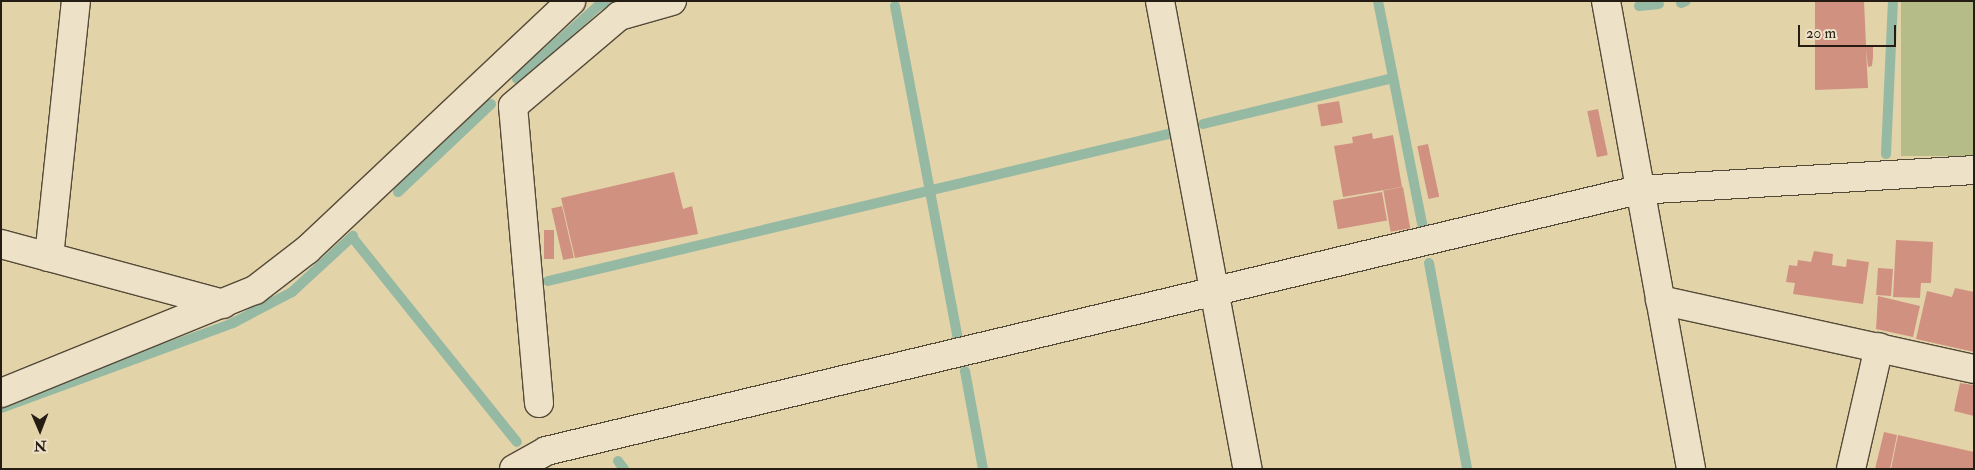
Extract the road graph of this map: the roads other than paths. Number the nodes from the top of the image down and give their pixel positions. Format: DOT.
graph roads {
  1 [pos="76,1"];
  2 [pos="571,1"];
  3 [pos="672,1"];
  4 [pos="1160,1"];
  5 [pos="1606,1"];
  6 [pos="1974,170"];
  7 [pos="1638,190"];
  8 [pos="1,244"];
  9 [pos="49,257"];
  10 [pos="1215,294"];
  11 [pos="1660,300"];
  12 [pos="222,304"];
  13 [pos="1879,347"];
  14 [pos="1974,369"];
  15 [pos="1,393"];
  16 [pos="539,402"];
  17 [pos="547,460"];
  18 [pos="514,469"];
  19 [pos="1248,469"];
  20 [pos="1690,469"];
  21 [pos="1850,469"];
  1 -- 9 [label="street"];
  2 -- 12 [label="street"];
  3 -- 16 [label="street"];
  4 -- 10 [label="street"];
  5 -- 7 [label="street"];
  6 -- 7 [label="street"];
  7 -- 10 [label="street"];
  7 -- 11 [label="street"];
  8 -- 9 [label="street"];
  9 -- 12 [label="street"];
  10 -- 17 [label="street"];
  10 -- 19 [label="street"];
  11 -- 13 [label="street"];
  11 -- 20 [label="street"];
  12 -- 15 [label="street"];
  13 -- 14 [label="street"];
  13 -- 21 [label="street"];
  17 -- 18 [label="street"];
}
